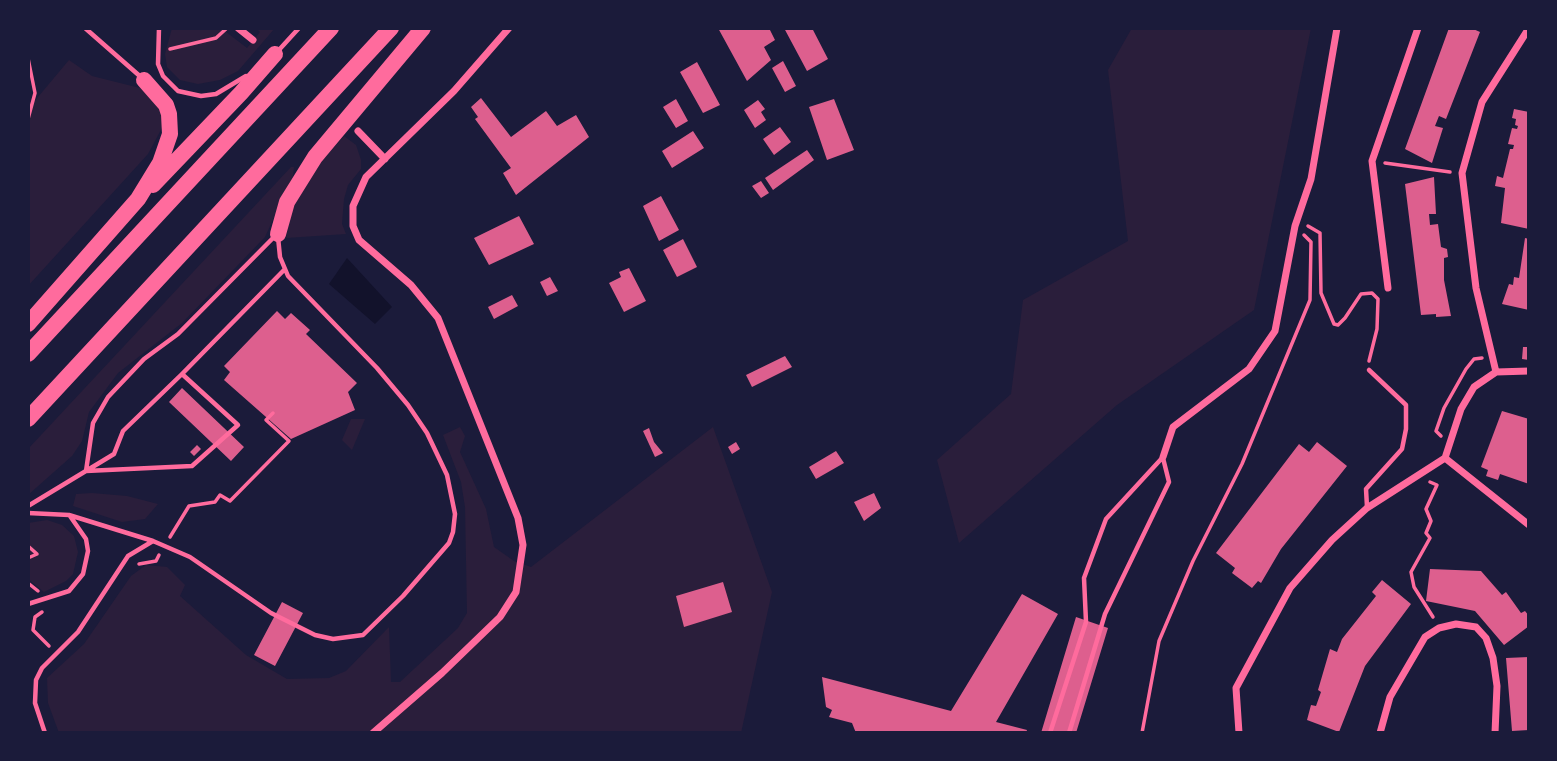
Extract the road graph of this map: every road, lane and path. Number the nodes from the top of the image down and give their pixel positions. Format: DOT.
graph roads {
  1 [pos="85,28"];
  2 [pos="159,28"];
  3 [pos="227,28"];
  4 [pos="238,28"];
  5 [pos="299,28"];
  6 [pos="331,28"];
  7 [pos="391,28"];
  8 [pos="423,28"];
  9 [pos="509,28"];
  10 [pos="1337,28"];
  11 [pos="1418,28"];
  12 [pos="1529,28"];
  13 [pos="292,31"];
  14 [pos="253,40"];
  15 [pos="174,49"];
  16 [pos="275,54"];
  17 [pos="28,58"];
  18 [pos="144,80"];
  19 [pos="28,119"];
  20 [pos="358,131"];
  21 [pos="385,159"];
  22 [pos="1372,161"];
  23 [pos="1462,173"];
  24 [pos="138,199"];
  25 [pos="1295,226"];
  26 [pos="278,234"];
  27 [pos="285,269"];
  28 [pos="1388,288"];
  29 [pos="28,324"];
  30 [pos="28,354"];
  31 [pos="1369,370"];
  32 [pos="1529,371"];
  33 [pos="1496,372"];
  34 [pos="182,374"];
  35 [pos="28,419"];
  36 [pos="1163,457"];
  37 [pos="1445,458"];
  38 [pos="86,471"];
  39 [pos="1419,478"];
  40 [pos="28,506"];
  41 [pos="1367,508"];
  42 [pos="28,513"];
  43 [pos="69,515"];
  44 [pos="1529,524"];
  45 [pos="153,541"];
  46 [pos="28,546"];
  47 [pos="28,558"];
  48 [pos="28,604"];
  49 [pos="1439,628"];
  50 [pos="45,733"];
  51 [pos="373,733"];
  52 [pos="1050,733"];
  53 [pos="1069,733"];
  54 [pos="1142,733"];
  55 [pos="1239,733"];
  56 [pos="1380,733"];
  57 [pos="1495,733"];
  1 -- 18 [label="lane"];
  2 -- 16 [label="lane"];
  3 -- 15 [label="path"];
  4 -- 14 [label="street"];
  5 -- 13 [label="lane"];
  6 -- 30 [label="highway"];
  7 -- 35 [label="highway"];
  8 -- 26 [label="highway"];
  9 -- 21 [label="street"];
  10 -- 25 [label="street"];
  11 -- 22 [label="street"];
  12 -- 23 [label="street"];
  13 -- 16 [label="lane"];
  16 -- 24 [label="highway"];
  17 -- 19 [label="path"];
  18 -- 24 [label="highway"];
  20 -- 21 [label="street"];
  21 -- 51 [label="street"];
  22 -- 23 [label="path"];
  22 -- 28 [label="street"];
  23 -- 33 [label="street"];
  24 -- 29 [label="highway"];
  25 -- 31 [label="path"];
  25 -- 36 [label="street"];
  25 -- 54 [label="path"];
  26 -- 27 [label="lane"];
  26 -- 38 [label="lane"];
  27 -- 34 [label="lane"];
  27 -- 45 [label="lane"];
  31 -- 41 [label="lane"];
  32 -- 33 [label="street"];
  33 -- 37 [label="street"];
  34 -- 38 [label="lane"];
  34 -- 38 [label="lane"];
  36 -- 52 [label="lane"];
  36 -- 53 [label="lane"];
  37 -- 39 [label="street"];
  37 -- 44 [label="street"];
  38 -- 40 [label="lane"];
  39 -- 41 [label="street"];
  39 -- 49 [label="path"];
  41 -- 55 [label="street"];
  42 -- 43 [label="lane"];
  43 -- 45 [label="lane"];
  43 -- 48 [label="lane"];
  45 -- 50 [label="lane"];
  46 -- 47 [label="path"];
  49 -- 56 [label="street"];
  49 -- 57 [label="street"];
}
